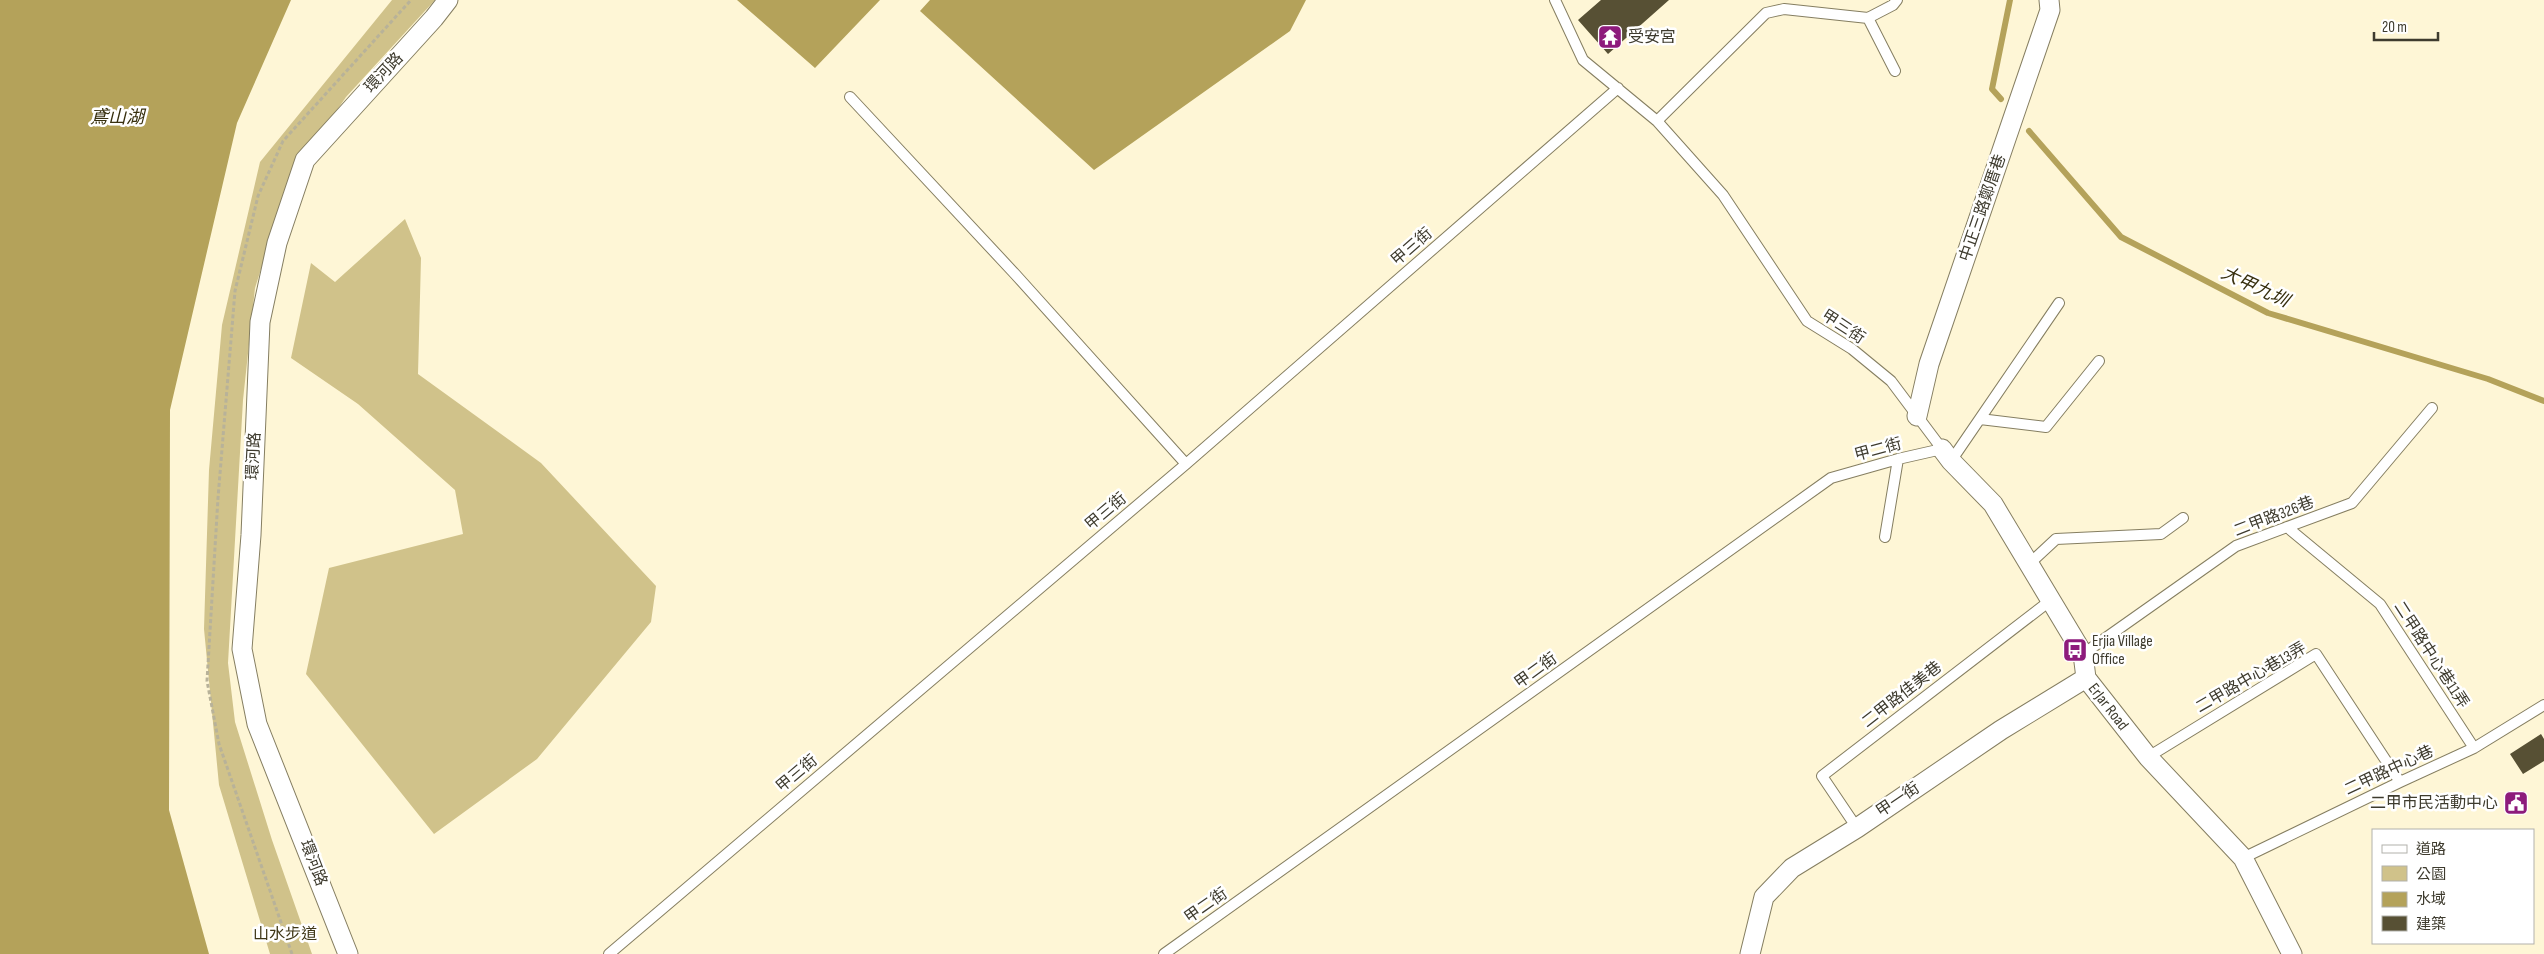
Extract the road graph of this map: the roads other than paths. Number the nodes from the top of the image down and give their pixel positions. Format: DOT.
graph roads {
  1 [pos="448,0"];
  2 [pos="1555,0"];
  3 [pos="1897,0"];
  4 [pos="2049,0"];
  5 [pos="1868,18"];
  6 [pos="1895,71"];
  7 [pos="1618,88"];
  8 [pos="850,97"];
  9 [pos="1657,121"];
  10 [pos="2058,302"];
  11 [pos="2099,361"];
  12 [pos="2432,408"];
  13 [pos="1917,416"];
  14 [pos="1980,419"];
  15 [pos="1947,455"];
  16 [pos="1898,459"];
  17 [pos="1186,464"];
  18 [pos="2183,518"];
  19 [pos="2287,527"];
  20 [pos="1885,537"];
  21 [pos="2029,564"];
  22 [pos="2051,600"];
  23 [pos="2083,654"];
  24 [pos="2086,678"];
  25 [pos="2543,708"];
  26 [pos="2474,748"];
  27 [pos="2148,757"];
  28 [pos="2400,782"];
  29 [pos="1856,828"];
  30 [pos="2243,858"];
  31 [pos="348,954"];
  32 [pos="609,954"];
  33 [pos="1164,954"];
  34 [pos="1750,954"];
  35 [pos="2292,954"];
  1 -- 31 [label="street, 環河路"];
  2 -- 7 [label="lane, 甲三街"];
  3 -- 5 [label="lane"];
  4 -- 13 [label="street, 中正三路鄭厝巷"];
  5 -- 6 [label="lane"];
  5 -- 9 [label="lane"];
  7 -- 9 [label="lane, 甲三街"];
  7 -- 17 [label="lane, 甲三街"];
  8 -- 17 [label="lane"];
  9 -- 13 [label="lane, 甲三街"];
  10 -- 14 [label="lane"];
  11 -- 14 [label="lane"];
  12 -- 19 [label="lane, 二甲路326巷"];
  13 -- 15 [label="lane, 甲三街"];
  14 -- 15 [label="lane"];
  15 -- 16 [label="lane, 甲二街"];
  15 -- 21 [label="street, ErJar Road"];
  16 -- 20 [label="lane"];
  16 -- 33 [label="lane, 甲二街"];
  17 -- 32 [label="lane, 甲三街"];
  18 -- 21 [label="lane"];
  19 -- 23 [label="lane, 二甲路326巷"];
  19 -- 26 [label="lane, 二甲路中心巷11弄"];
  21 -- 22 [label="street, ErJar Road"];
  22 -- 23 [label="street, ErJar Road"];
  22 -- 29 [label="lane, 二甲路佳美巷"];
  23 -- 24 [label="street, ErJar Road"];
  24 -- 27 [label="street, ErJar Road"];
  24 -- 29 [label="street, 甲一街"];
  25 -- 26 [label="lane, 二甲路中心巷"];
  26 -- 28 [label="lane, 二甲路中心巷"];
  27 -- 28 [label="lane, 二甲路中心巷13弄"];
  27 -- 30 [label="street, ErJar Road"];
  28 -- 30 [label="lane, 二甲路中心巷"];
  29 -- 34 [label="street, 甲一街"];
  30 -- 35 [label="street, ErJar Road"];
}
